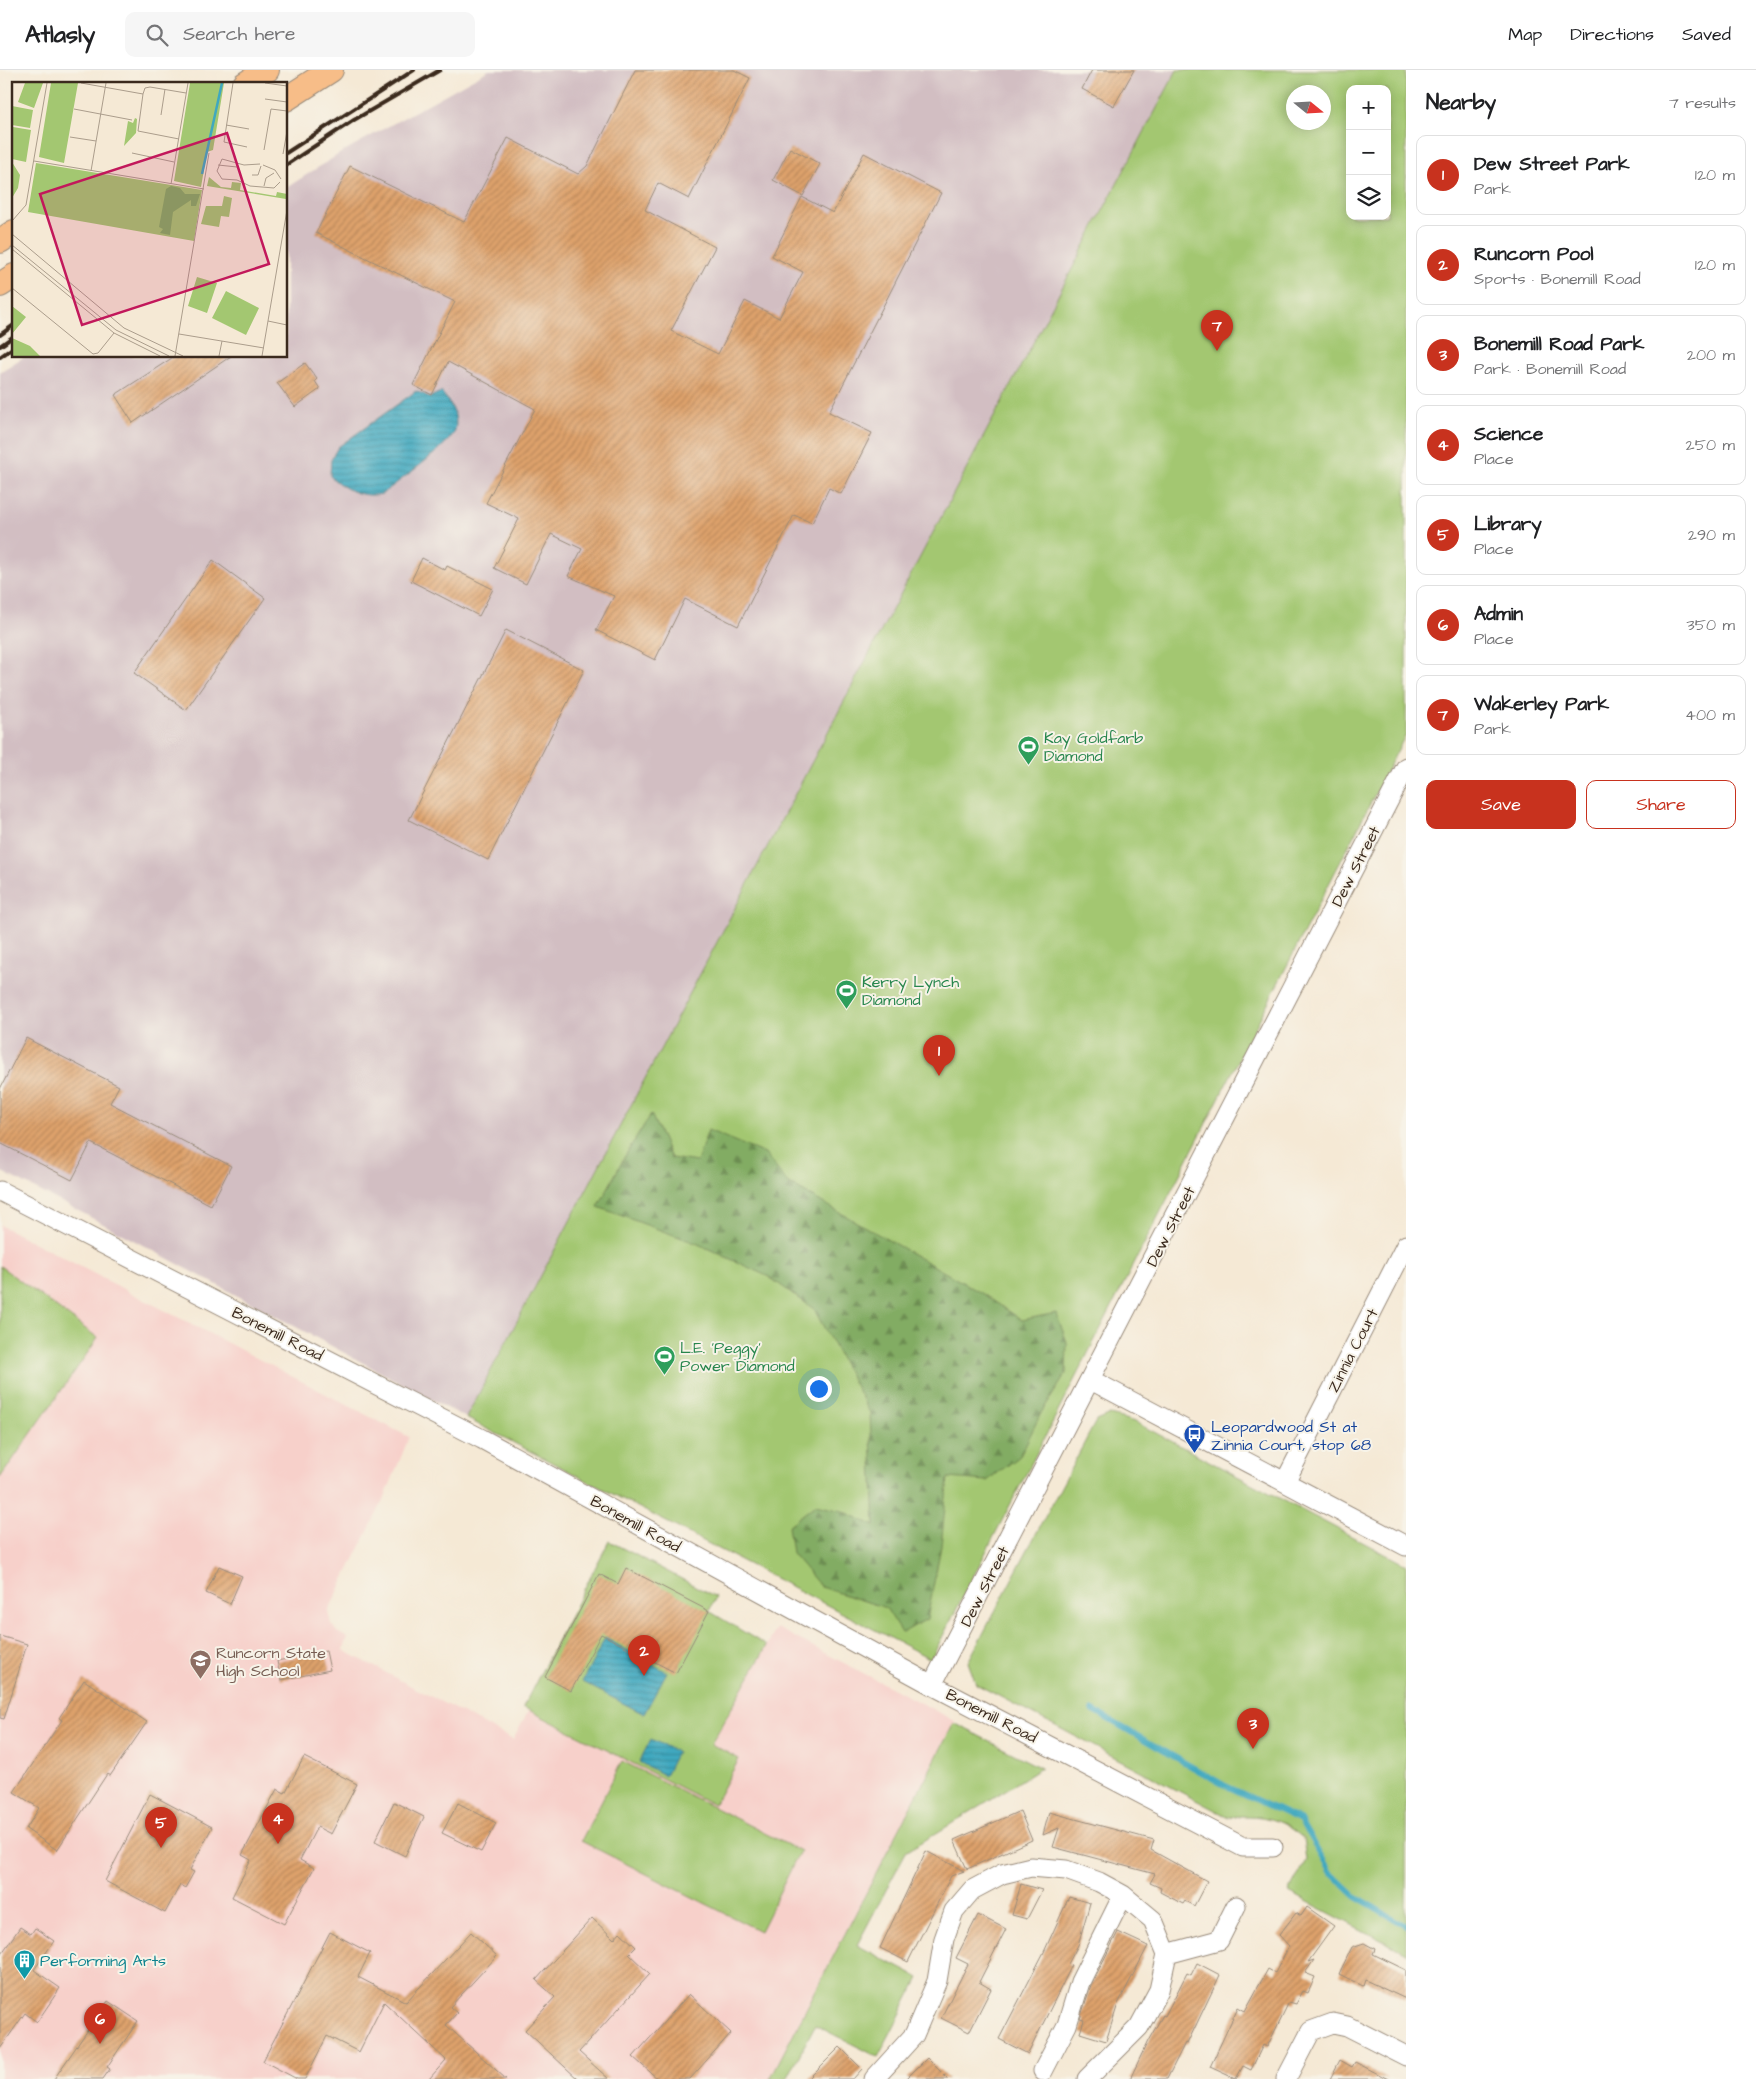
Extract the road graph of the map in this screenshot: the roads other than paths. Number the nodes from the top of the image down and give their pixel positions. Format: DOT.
graph roads {
  1 [pos="267,70"];
  2 [pos="332,70"];
  3 [pos="248,82"];
  4 [pos="288,98"];
  5 [pos="12,233"];
  6 [pos="0,241"];
  7 [pos="12,277"];
  8 [pos="0,285"];
  9 [pos="1406,767"];
  10 [pos="0,1191"];
  11 [pos="1406,1245"];
  12 [pos="1091,1380"];
  13 [pos="1285,1482"];
  14 [pos="1406,1546"];
  15 [pos="932,1685"];
  16 [pos="1272,1847"];
  17 [pos="1123,1895"];
  18 [pos="1236,1906"];
  19 [pos="1167,1954"];
  20 [pos="1406,2056"];
  21 [pos="1043,2071"];
  22 [pos="874,2079"];
  23 [pos="1087,2079"];
  24 [pos="1286,2079"];
  1 -- 3 [label="main road"];
  2 -- 4 [label="main road"];
  5 -- 6 [label="main road"];
  7 -- 8 [label="main road"];
  9 -- 12 [label="street, Dew Street"];
  10 -- 15 [label="street, Bonemill Road"];
  11 -- 13 [label="street, Zinnia Court"];
  12 -- 13 [label="street"];
  12 -- 15 [label="street, Dew Street"];
  13 -- 14 [label="street"];
  15 -- 16 [label="street, Bonemill Road"];
  17 -- 19 [label="street"];
  17 -- 21 [label="street"];
  17 -- 22 [label="street"];
  18 -- 19 [label="street"];
  19 -- 23 [label="street"];
  20 -- 24 [label="street"];
}
